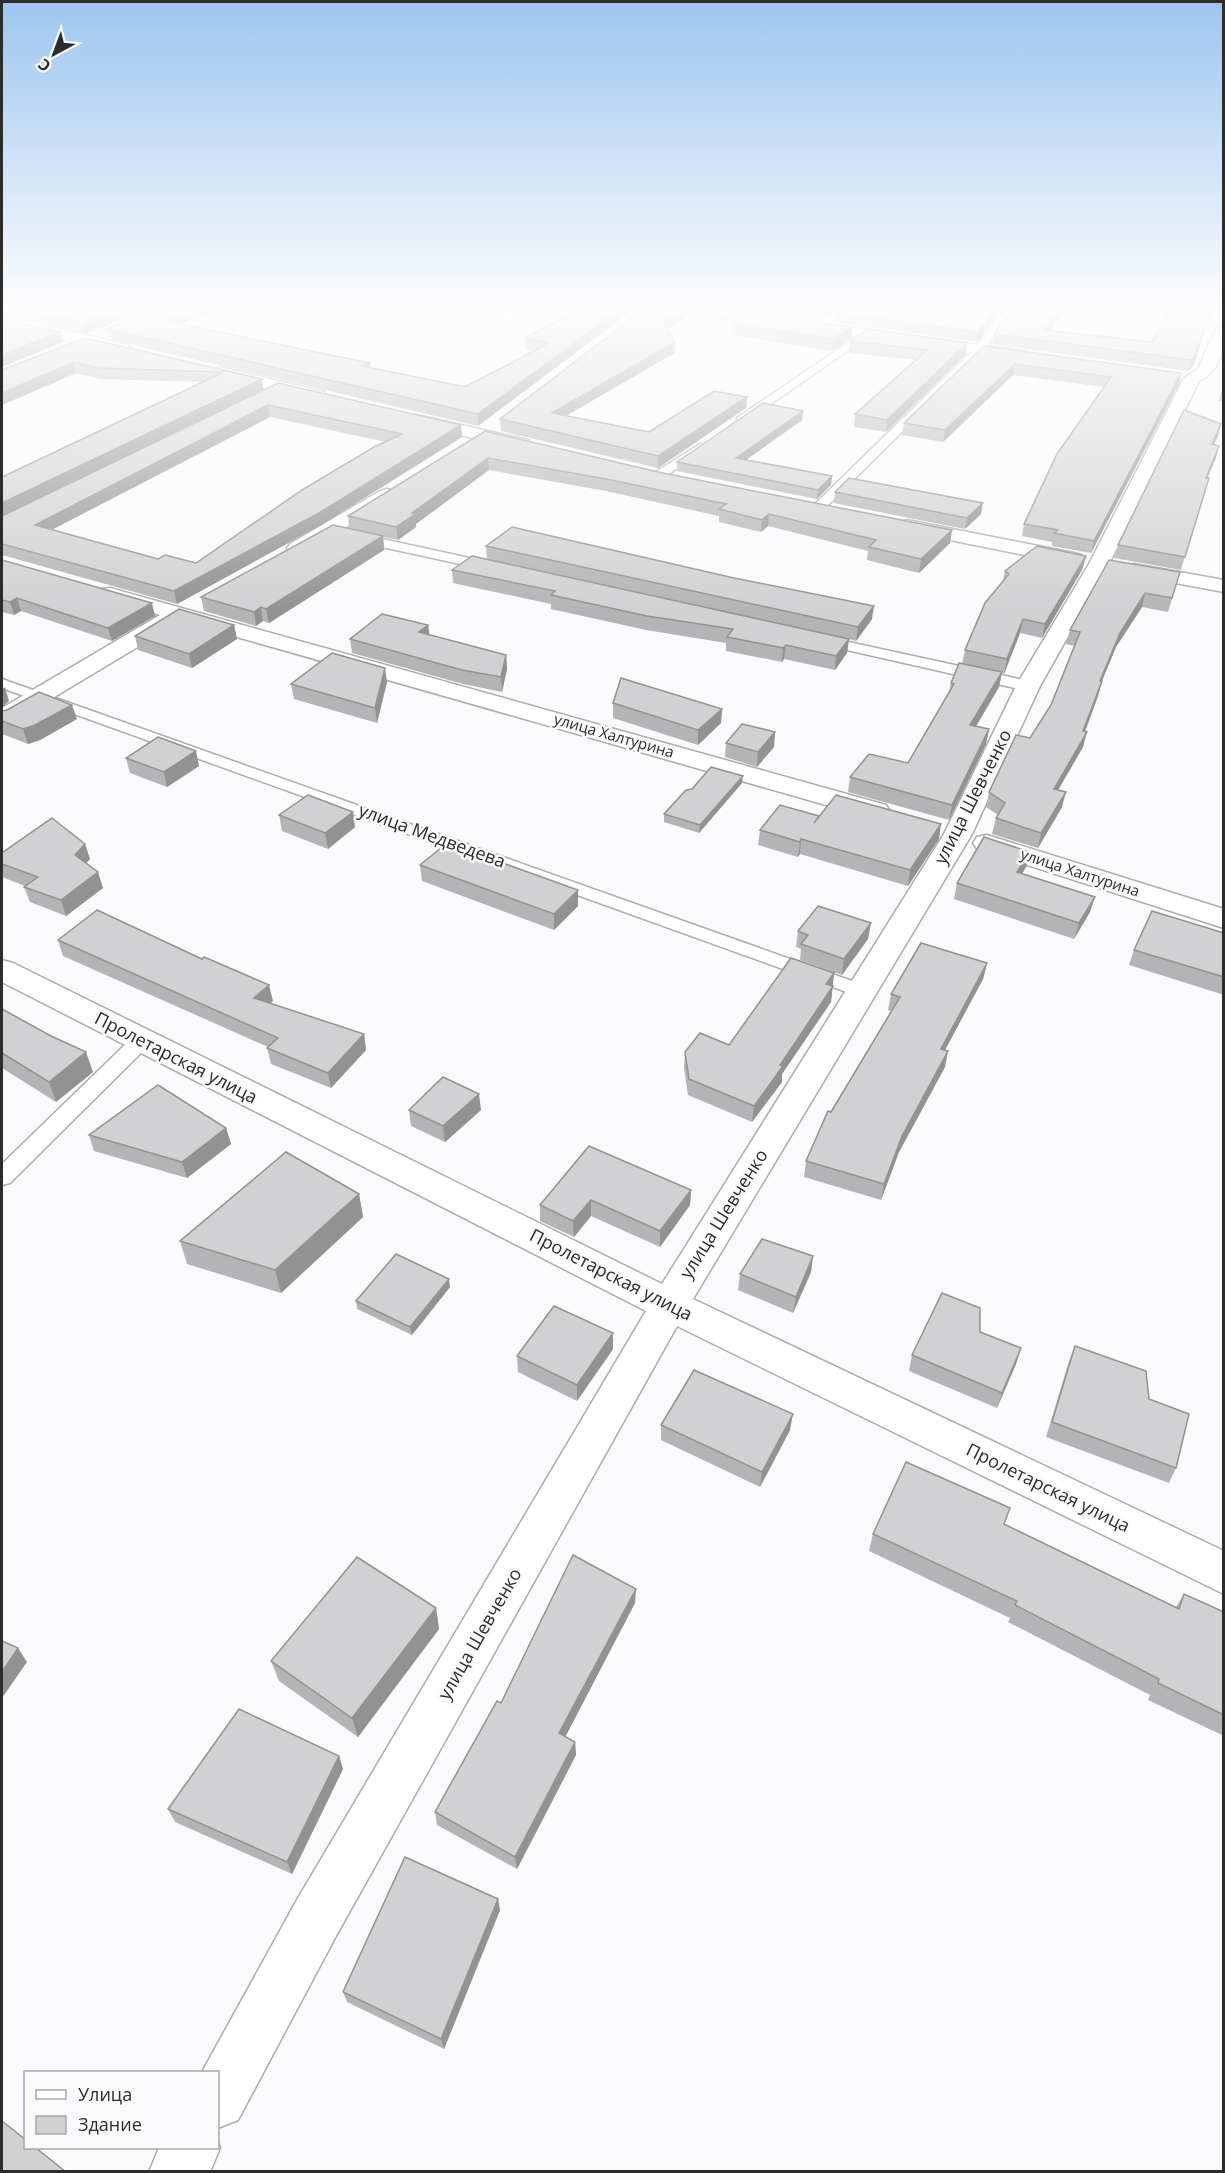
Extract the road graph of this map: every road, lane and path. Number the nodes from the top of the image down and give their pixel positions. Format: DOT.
graph roads {
  1 [pos="755,410"];
  2 [pos="917,410"];
  3 [pos="1179,410"];
  4 [pos="404,417"];
  5 [pos="500,421"];
  6 [pos="735,424"];
  7 [pos="482,435"];
  8 [pos="706,443"];
  9 [pos="463,447"];
  10 [pos="537,448"];
  11 [pos="636,471"];
  12 [pos="658,476"];
  13 [pos="681,480"];
  14 [pos="406,483"];
  15 [pos="795,503"];
  16 [pos="818,508"];
  17 [pos="841,513"];
  18 [pos="888,522"];
  19 [pos="329,531"];
  20 [pos="279,558"];
  21 [pos="1099,564"];
  22 [pos="504,570"];
  23 [pos="1224,586"];
  24 [pos="91,588"];
  25 [pos="190,608"];
  26 [pos="807,637"];
  27 [pos="2,683"];
  28 [pos="1028,686"];
  29 [pos="40,696"];
  30 [pos="2,718"];
  31 [pos="901,818"];
  32 [pos="946,831"];
  33 [pos="1224,919"];
  34 [pos="2,970"];
  35 [pos="862,990"];
  36 [pos="142,1040"];
  37 [pos="2,1177"];
  38 [pos="669,1305"];
  39 [pos="1224,1573"];
  40 [pos="219,2098"];
  41 [pos="190,2149"];
  42 [pos="178,2172"];
  1 -- 6 [label="lane"];
  2 -- 16 [label="lane"];
  3 -- 21 [label="street, улица Шевченко"];
  4 -- 7 [label="street"];
  5 -- 7 [label="street"];
  7 -- 9 [label="street"];
  7 -- 10 [label="street"];
  8 -- 12 [label="lane"];
  11 -- 12 [label="street"];
  12 -- 13 [label="street"];
  14 -- 19 [label="street"];
  15 -- 16 [label="street"];
  16 -- 17 [label="street"];
  18 -- 21 [label="street"];
  19 -- 20 [label="street"];
  19 -- 22 [label="lane"];
  21 -- 23 [label="street"];
  21 -- 28 [label="street, улица Шевченко"];
  24 -- 25 [label="street, улица Халтурина"];
  25 -- 29 [label="street"];
  25 -- 31 [label="street, улица Халтурина"];
  26 -- 28 [label="lane"];
  27 -- 29 [label="lane, улица Медведева"];
  28 -- 32 [label="street, улица Шевченко"];
  29 -- 30 [label="street"];
  29 -- 35 [label="lane, улица Медведева"];
  32 -- 33 [label="street, улица Халтурина"];
  32 -- 35 [label="street, улица Шевченко"];
  34 -- 36 [label="street, Пролетарская улица"];
  35 -- 38 [label="street, улица Шевченко"];
  36 -- 37 [label="lane"];
  36 -- 38 [label="street, Пролетарская улица"];
  38 -- 39 [label="street, Пролетарская улица"];
  38 -- 40 [label="street, улица Шевченко"];
  41 -- 42 [label="street"];
}
